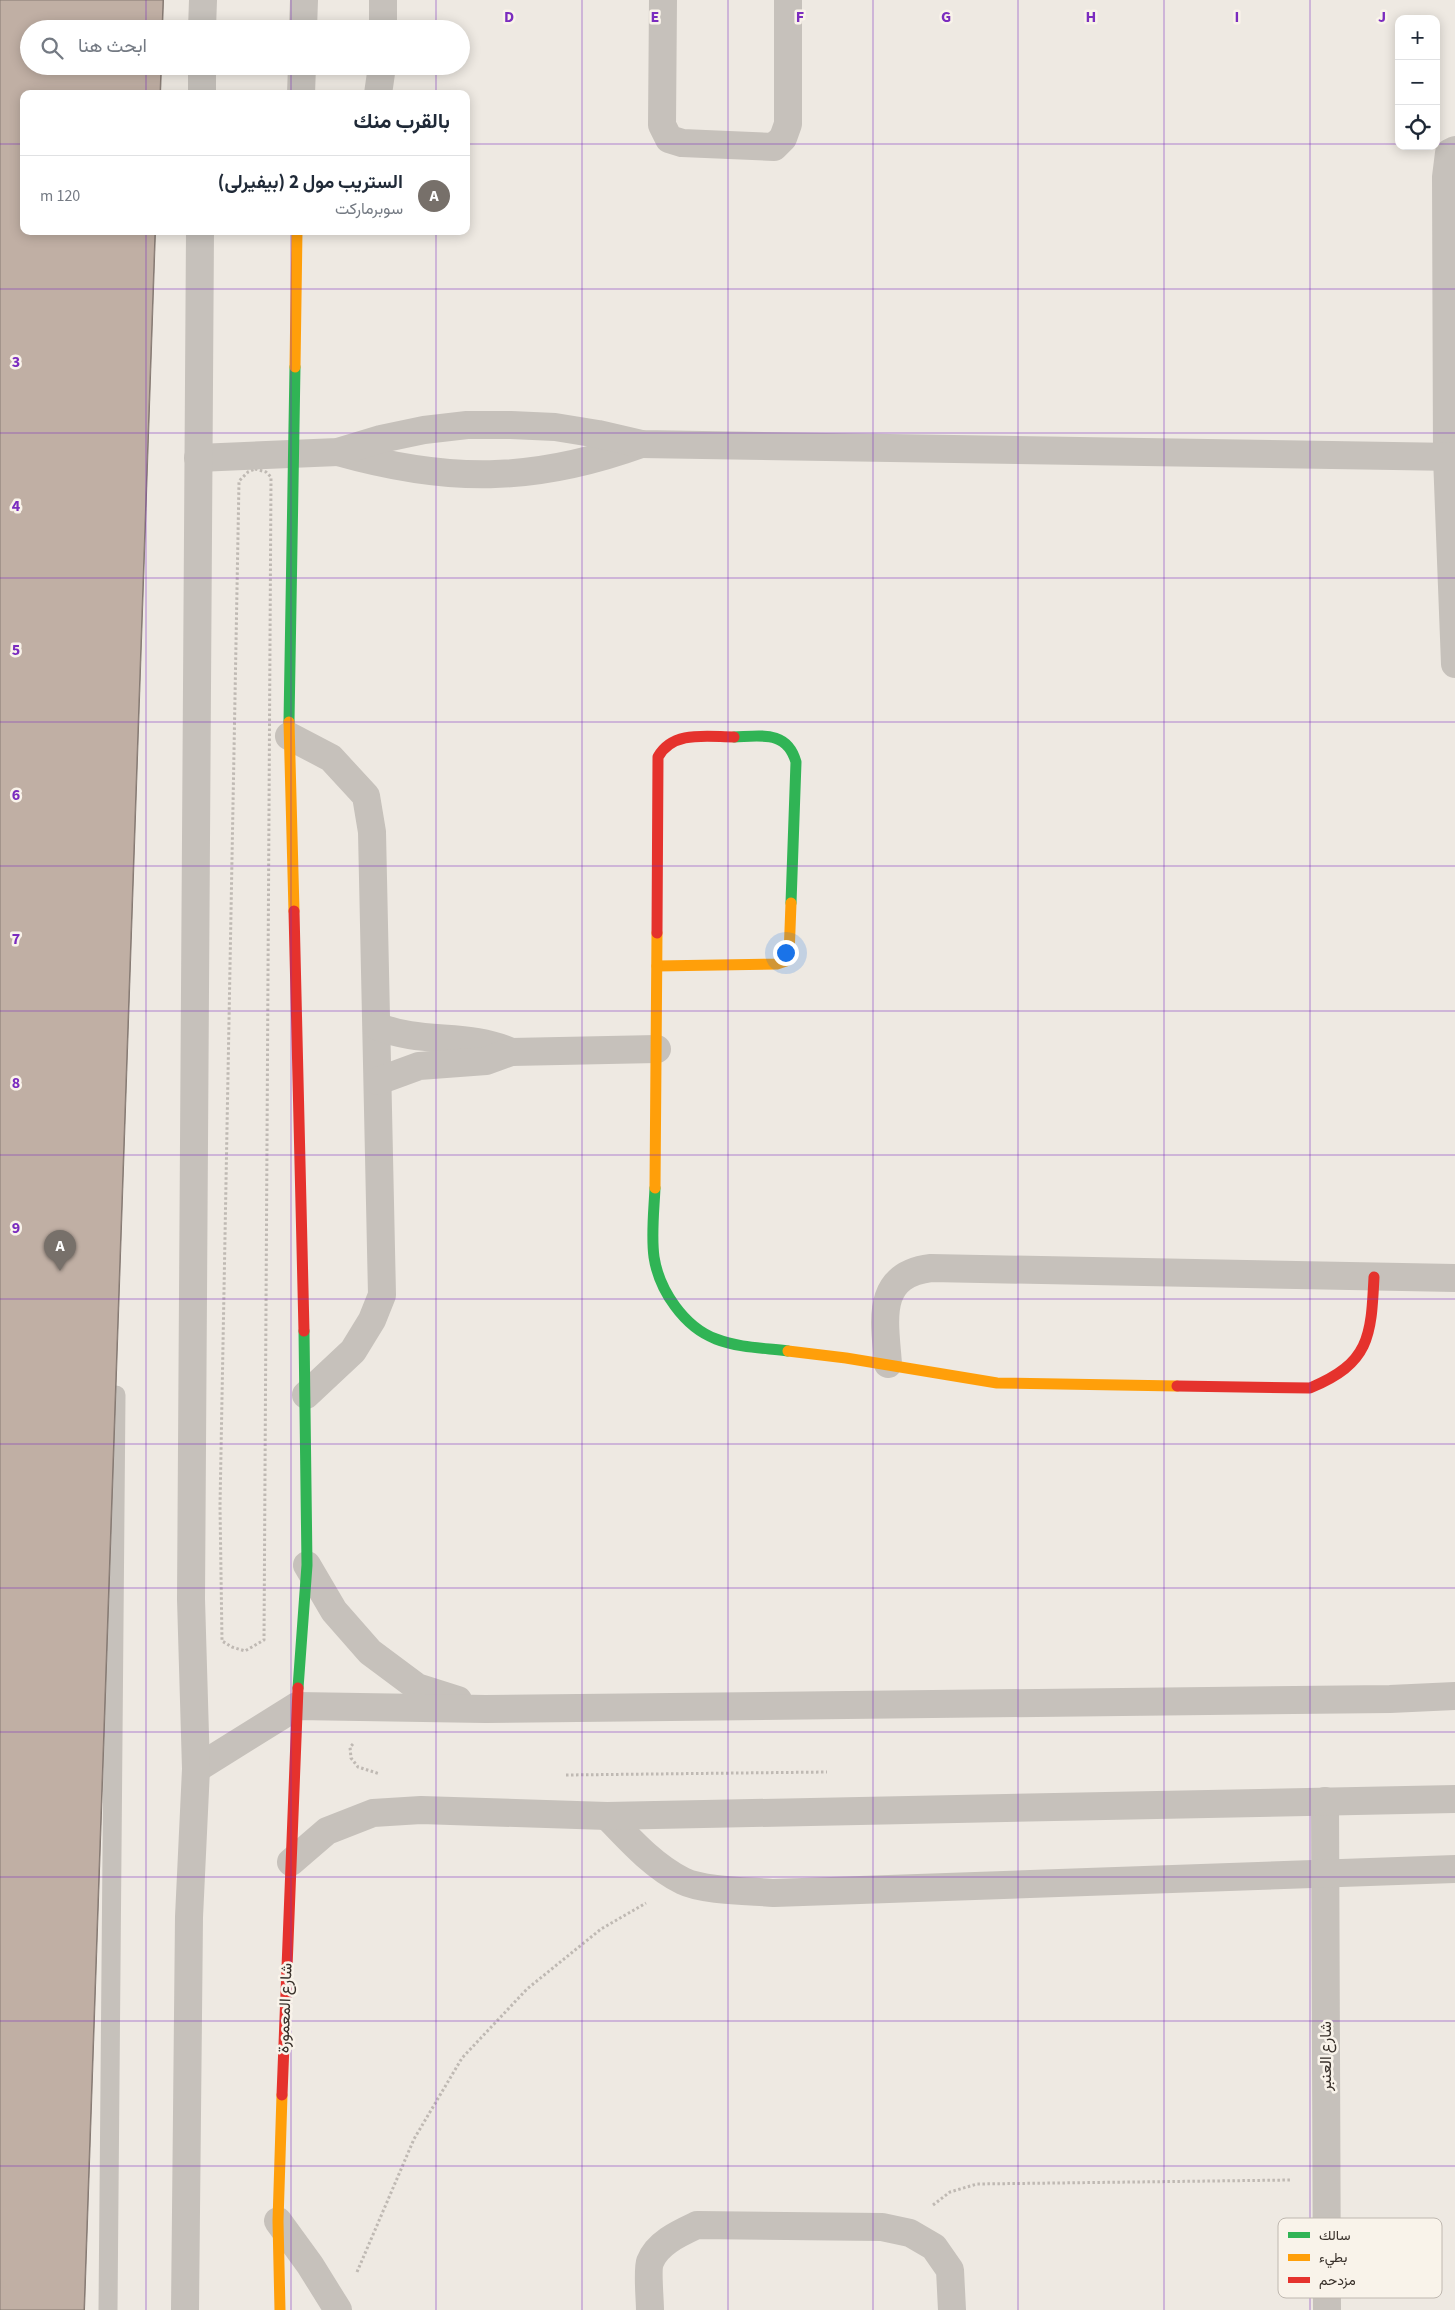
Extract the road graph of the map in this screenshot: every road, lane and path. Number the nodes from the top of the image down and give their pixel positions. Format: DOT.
graph roads {
  1 [pos="203,0"];
  2 [pos="304,0"];
  3 [pos="383,0"];
  4 [pos="663,0"];
  5 [pos="788,0"];
  6 [pos="202,20"];
  7 [pos="303,20"];
  8 [pos="383,20"];
  9 [pos="202,75"];
  10 [pos="302,75"];
  11 [pos="381,75"];
  12 [pos="202,90"];
  13 [pos="301,90"];
  14 [pos="379,90"];
  15 [pos="1455,150"];
  16 [pos="200,235"];
  17 [pos="296,235"];
  18 [pos="641,444"];
  19 [pos="338,452"];
  20 [pos="293,453"];
  21 [pos="1451,457"];
  22 [pos="198,458"];
  23 [pos="1455,664"];
  24 [pos="289,736"];
  25 [pos="657,966"];
  26 [pos="377,1026"];
  27 [pos="657,1049"];
  28 [pos="511,1052"];
  29 [pos="378,1081"];
  30 [pos="1374,1276"];
  31 [pos="1455,1278"];
  32 [pos="888,1364"];
  33 [pos="116,1373"];
  34 [pos="306,1395"];
  35 [pos="220,1506"];
  36 [pos="307,1565"];
  37 [pos="1455,1696"];
  38 [pos="297,1706"];
  39 [pos="486,1709"];
  40 [pos="357,1738"];
  41 [pos="196,1769"];
  42 [pos="829,1772"];
  43 [pos="386,1775"];
  44 [pos="561,1775"];
  45 [pos="1455,1798"];
  46 [pos="1325,1801"];
  47 [pos="607,1816"];
  48 [pos="291,1862"];
  49 [pos="1455,1869"];
  50 [pos="1325,1874"];
  51 [pos="684,1882"];
  52 [pos="90,2021"];
  53 [pos="110,2021"];
  54 [pos="1327,2179"];
  55 [pos="1327,2218"];
  56 [pos="278,2221"];
  57 [pos="910,2233"];
  58 [pos="356,2276"];
  59 [pos="108,2310"];
  60 [pos="185,2310"];
  61 [pos="280,2310"];
  62 [pos="338,2310"];
  63 [pos="650,2310"];
  64 [pos="952,2310"];
  1 -- 6 [label="street"];
  2 -- 7 [label="street"];
  3 -- 8 [label="street"];
  4 -- 5 [label="street"];
  9 -- 12 [label="street"];
  10 -- 13 [label="street"];
  11 -- 14 [label="street"];
  15 -- 21 [label="street"];
  16 -- 22 [label="street"];
  17 -- 20 [label="street, شارع المعمورة"];
  18 -- 19 [label="street"];
  18 -- 19 [label="street"];
  18 -- 21 [label="street"];
  19 -- 20 [label="street"];
  20 -- 22 [label="street"];
  20 -- 24 [label="street, شارع المعمورة"];
  21 -- 23 [label="street"];
  22 -- 41 [label="street"];
  24 -- 26 [label="street"];
  24 -- 34 [label="street, شارع المعمورة"];
  25 -- 25 [label="street"];
  25 -- 27 [label="street"];
  26 -- 28 [label="street"];
  26 -- 29 [label="street"];
  27 -- 28 [label="street"];
  27 -- 32 [label="street"];
  28 -- 29 [label="street"];
  29 -- 34 [label="street"];
  30 -- 31 [label="street"];
  30 -- 32 [label="street"];
  30 -- 32 [label="street"];
  33 -- 53 [label="lane"];
  34 -- 36 [label="street, شارع المعمورة"];
  35 -- 35 [label="path"];
  36 -- 38 [label="street, شارع المعمورة"];
  36 -- 39 [label="street"];
  37 -- 39 [label="street"];
  38 -- 39 [label="street"];
  38 -- 41 [label="street"];
  38 -- 48 [label="street, شارع المعمورة"];
  40 -- 43 [label="path"];
  41 -- 60 [label="street"];
  42 -- 44 [label="path"];
  45 -- 46 [label="street"];
  46 -- 47 [label="street"];
  46 -- 50 [label="street, شارع العنبر"];
  47 -- 48 [label="street"];
  47 -- 51 [label="street"];
  48 -- 56 [label="street, شارع المعمورة"];
  49 -- 50 [label="street"];
  50 -- 51 [label="street"];
  50 -- 54 [label="street, شارع العنبر"];
  51 -- 58 [label="path"];
  52 -- 53 [label="lane"];
  53 -- 59 [label="lane"];
  54 -- 55 [label="street, شارع العنبر"];
  54 -- 57 [label="path"];
  56 -- 61 [label="street, شارع المعمورة"];
  56 -- 62 [label="street"];
  57 -- 63 [label="street"];
  57 -- 64 [label="street"];
}
